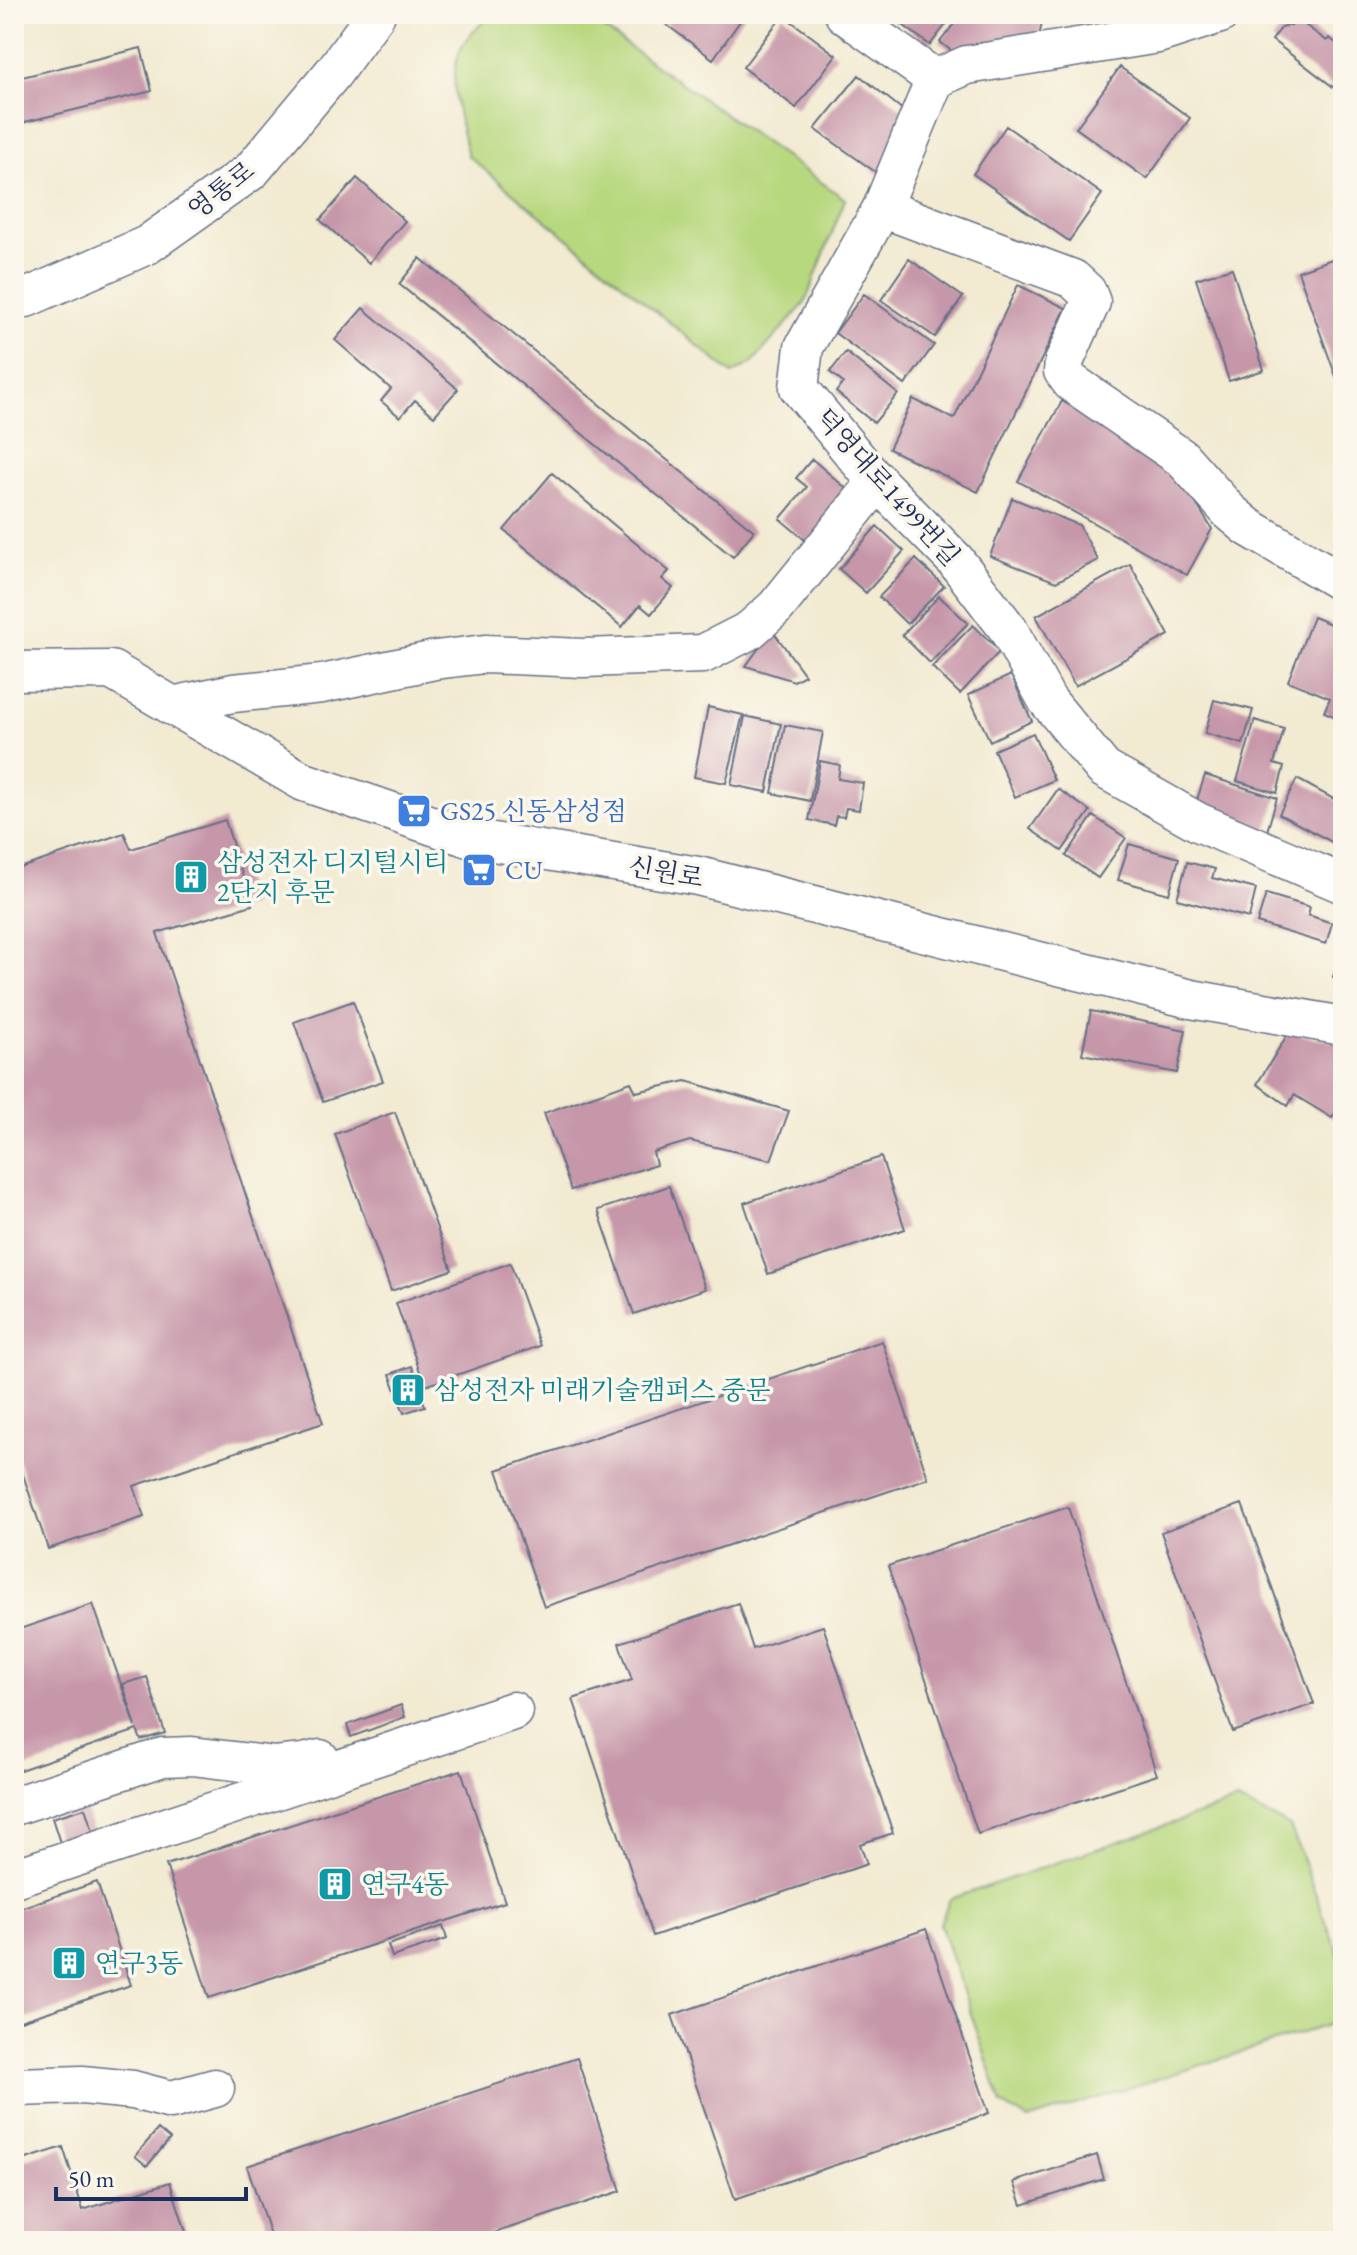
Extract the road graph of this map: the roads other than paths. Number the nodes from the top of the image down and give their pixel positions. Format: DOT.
graph roads {
  1 [pos="376,14"];
  2 [pos="844,14"];
  3 [pos="1220,14"];
  4 [pos="1145,24"];
  5 [pos="935,79"];
  6 [pos="882,208"];
  7 [pos="14,300"];
  8 [pos="878,481"];
  9 [pos="1343,583"];
  10 [pos="14,671"];
  11 [pos="172,706"];
  12 [pos="1343,884"];
  13 [pos="1343,1026"];
  14 [pos="14,1806"];
  15 [pos="14,1878"];
  16 [pos="14,2087"];
  17 [pos="215,2088"];
  1 -- 7 [label="street, 영통로"];
  2 -- 5 [label="street"];
  3 -- 4 [label="street"];
  4 -- 5 [label="street"];
  5 -- 6 [label="street, 덕영대로1499번길"];
  6 -- 8 [label="street, 덕영대로1499번길"];
  6 -- 9 [label="street"];
  8 -- 11 [label="street"];
  8 -- 12 [label="street, 덕영대로1499번길"];
  10 -- 11 [label="street, 신원로"];
  11 -- 13 [label="street, 신원로"];
  14 -- 15 [label="street"];
  16 -- 17 [label="street"];
}
